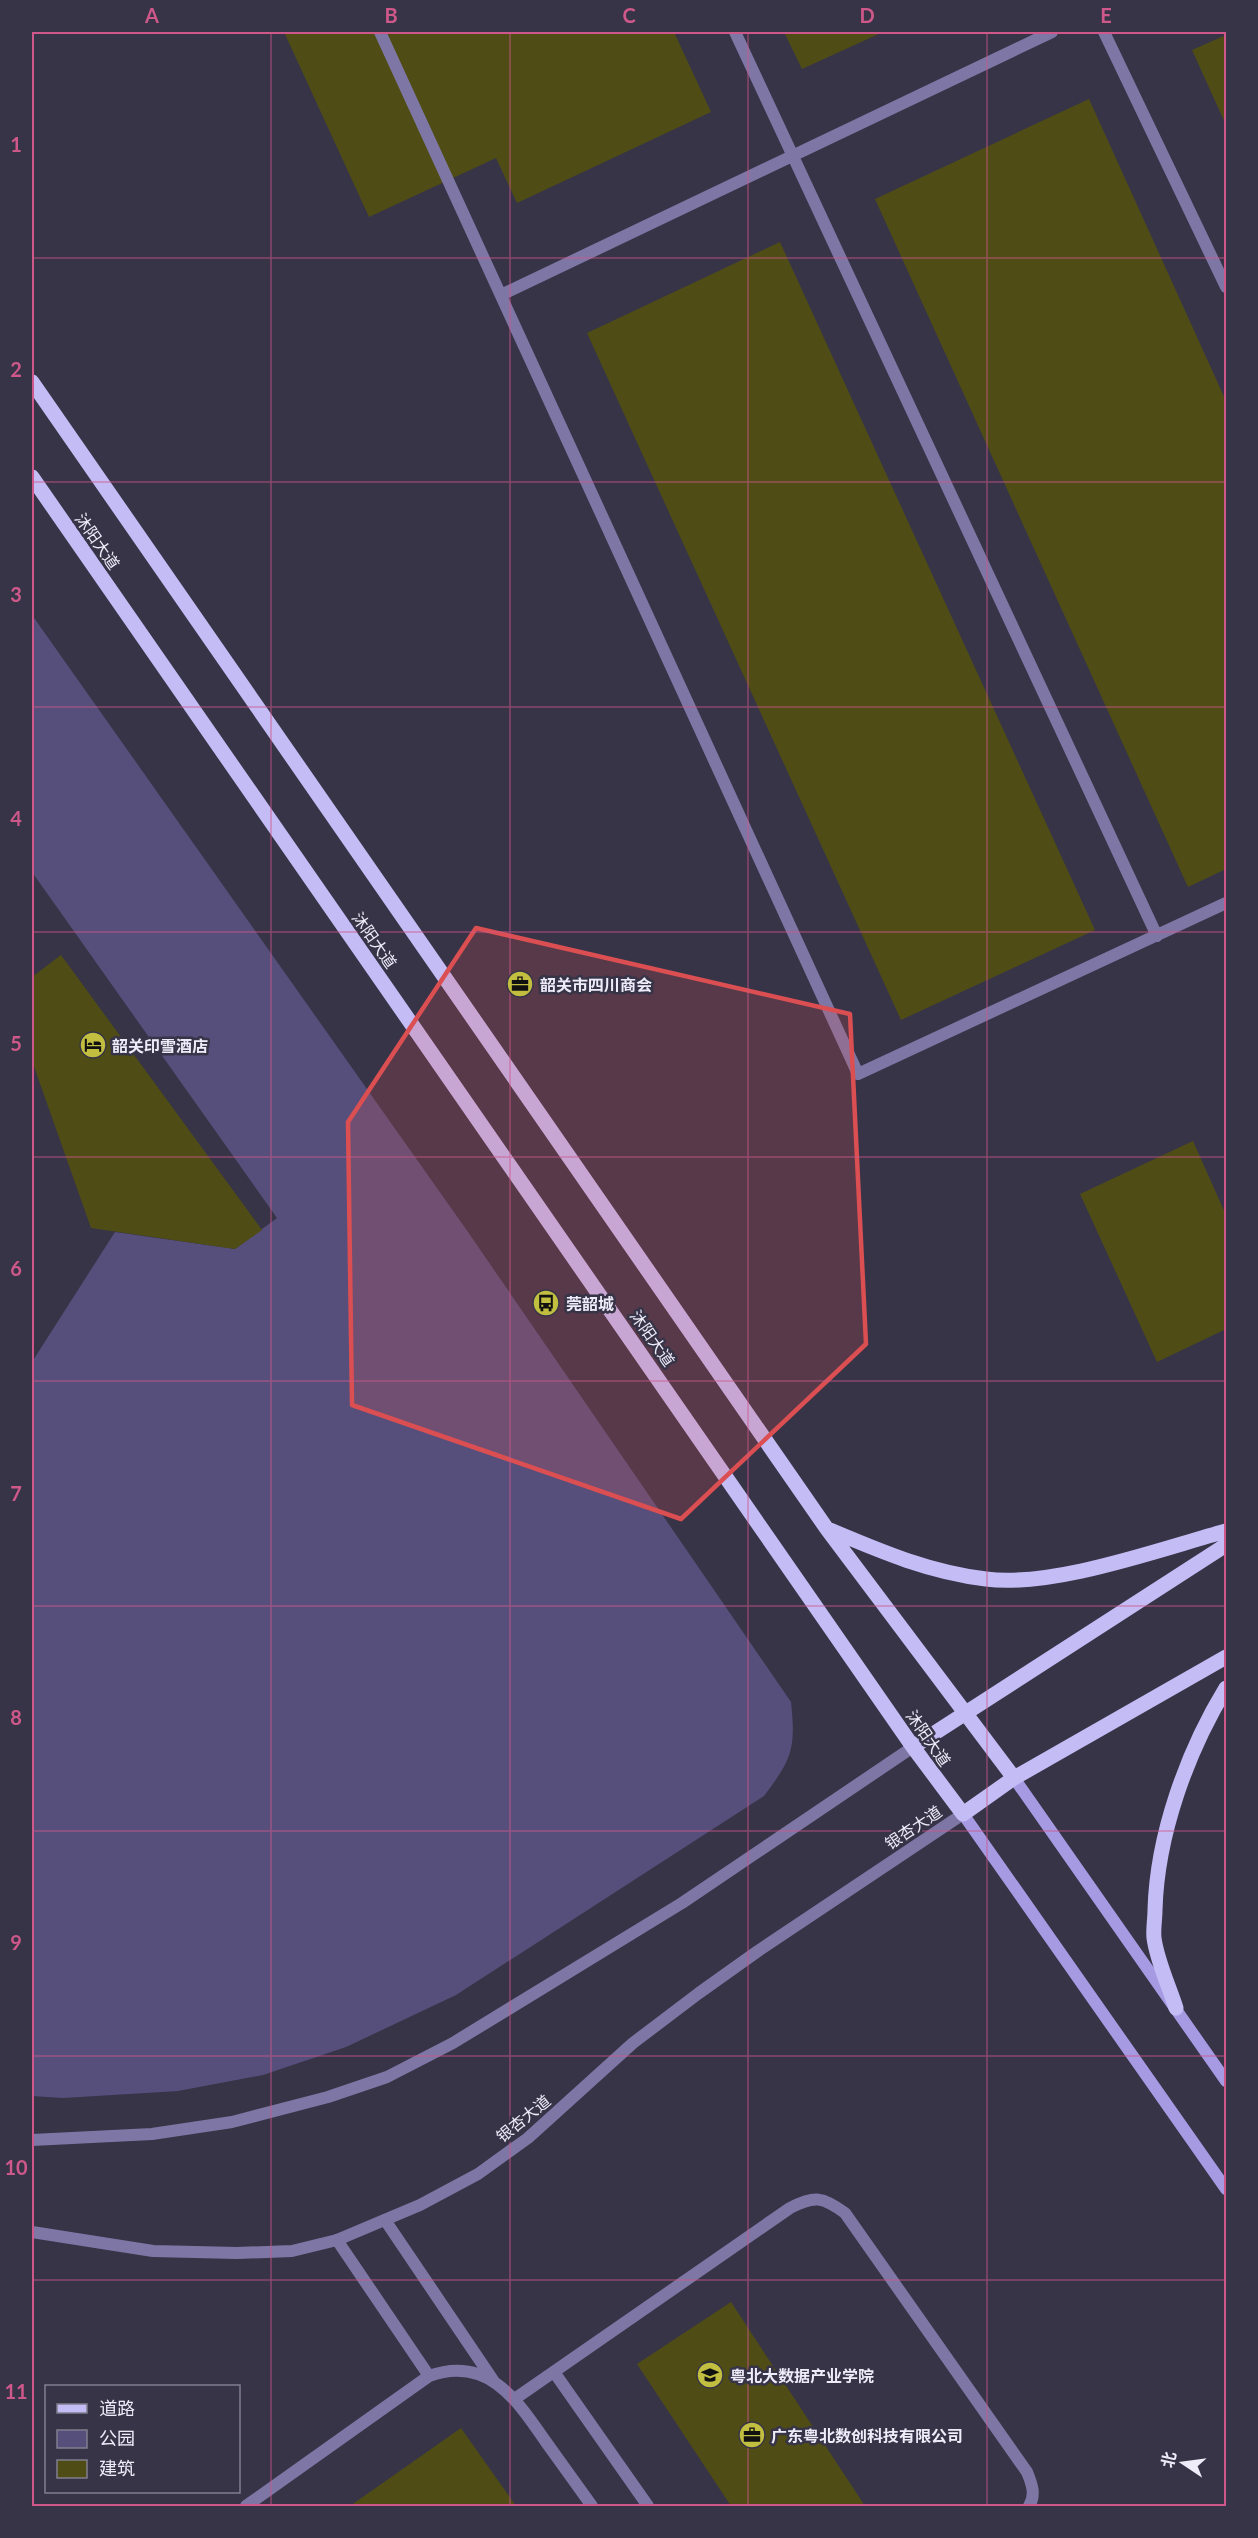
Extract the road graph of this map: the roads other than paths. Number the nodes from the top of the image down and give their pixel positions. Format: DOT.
graph roads {
  1 [pos="380,32"];
  2 [pos="735,32"];
  3 [pos="1052,32"];
  4 [pos="1104,32"];
  5 [pos="794,155"];
  6 [pos="1227,287"];
  7 [pos="501,295"];
  8 [pos="32,382"];
  9 [pos="32,477"];
  10 [pos="1227,903"];
  11 [pos="1157,936"];
  12 [pos="827,1529"];
  13 [pos="1227,1531"];
  14 [pos="1227,1545"];
  15 [pos="1227,1657"];
  16 [pos="1227,1688"];
  17 [pos="966,1713"];
  18 [pos="913,1747"];
  19 [pos="1014,1778"];
  20 [pos="963,1814"];
  21 [pos="1176,2008"];
  22 [pos="1227,2081"];
  23 [pos="32,2140"];
  24 [pos="1227,2189"];
  25 [pos="386,2220"];
  26 [pos="32,2232"];
  27 [pos="338,2240"];
  28 [pos="554,2372"];
  29 [pos="429,2376"];
  30 [pos="494,2381"];
  31 [pos="516,2398"];
  32 [pos="246,2506"];
  33 [pos="592,2506"];
  34 [pos="648,2506"];
  35 [pos="1029,2506"];
  1 -- 7 [label="street"];
  2 -- 5 [label="street"];
  3 -- 5 [label="street"];
  4 -- 6 [label="street"];
  5 -- 7 [label="street"];
  5 -- 11 [label="street"];
  7 -- 11 [label="street"];
  8 -- 12 [label="main road, 沐阳大道"];
  9 -- 18 [label="main road, 沐阳大道"];
  10 -- 11 [label="street"];
  12 -- 13 [label="main road"];
  12 -- 17 [label="main road, 沐阳大道"];
  14 -- 17 [label="main road"];
  15 -- 19 [label="main road"];
  16 -- 21 [label="main road"];
  17 -- 18 [label="main road"];
  17 -- 19 [label="main road, 沐阳大道"];
  18 -- 20 [label="main road, 沐阳大道"];
  18 -- 23 [label="street"];
  19 -- 20 [label="main road"];
  19 -- 21 [label="main road, 沐阳大道"];
  20 -- 24 [label="main road, 沐阳大道"];
  20 -- 25 [label="street, 银杏大道"];
  21 -- 22 [label="main road, 沐阳大道"];
  25 -- 27 [label="street, 银杏大道"];
  25 -- 30 [label="street"];
  26 -- 27 [label="street, 银杏大道"];
  27 -- 29 [label="street"];
  28 -- 31 [label="street"];
  28 -- 34 [label="street"];
  28 -- 35 [label="street"];
  29 -- 30 [label="street"];
  29 -- 32 [label="street"];
  30 -- 31 [label="street"];
  31 -- 33 [label="street"];
}
